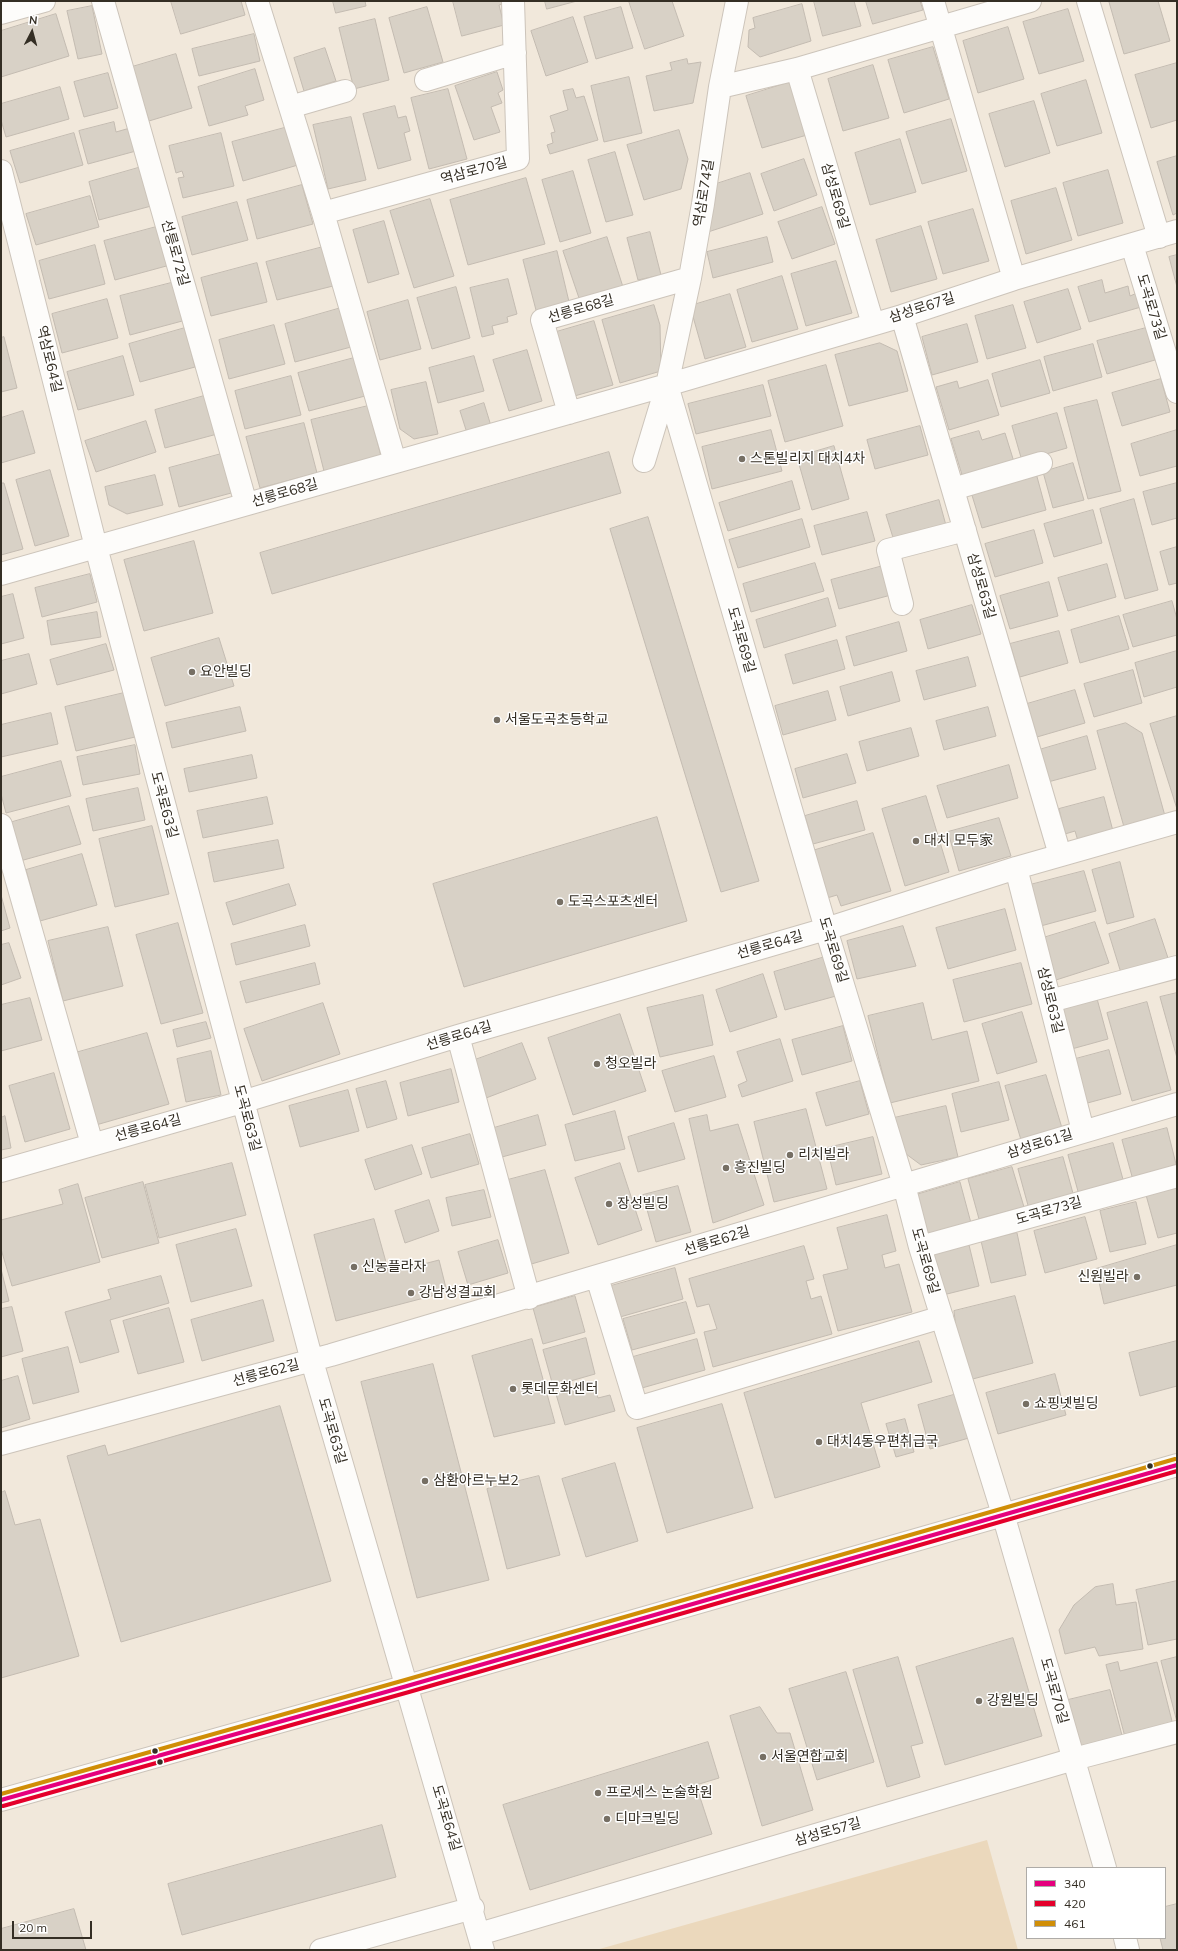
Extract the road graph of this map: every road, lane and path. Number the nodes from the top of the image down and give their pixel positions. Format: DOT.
graph roads {
  1 [pos="44,1"];
  2 [pos="103,1"];
  3 [pos="257,1"];
  4 [pos="513,1"];
  5 [pos="737,1"];
  6 [pos="933,1"];
  7 [pos="1030,1"];
  8 [pos="1088,1"];
  9 [pos="1,13"];
  10 [pos="940,28"];
  11 [pos="515,53"];
  12 [pos="797,69"];
  13 [pos="426,80"];
  14 [pos="720,87"];
  15 [pos="345,91"];
  16 [pos="290,107"];
  17 [pos="1,171"];
  18 [pos="323,213"];
  19 [pos="1168,234"];
  20 [pos="1132,245"];
  21 [pos="690,278"];
  22 [pos="1014,279"];
  23 [pos="902,316"];
  24 [pos="873,324"];
  25 [pos="667,385"];
  26 [pos="1177,392"];
  27 [pos="569,413"];
  28 [pos="644,461"];
  29 [pos="396,462"];
  30 [pos="1041,463"];
  31 [pos="953,489"];
  32 [pos="246,504"];
  33 [pos="965,530"];
  34 [pos="96,547"];
  35 [pos="1,574"];
  36 [pos="902,604"];
  37 [pos="1177,822"];
  38 [pos="1,825"];
  39 [pos="1060,855"];
  40 [pos="1016,868"];
  41 [pos="826,929"];
  42 [pos="1177,967"];
  43 [pos="1050,1001"];
  44 [pos="458,1036"];
  45 [pos="242,1102"];
  46 [pos="1177,1104"];
  47 [pos="1083,1131"];
  48 [pos="92,1144"];
  49 [pos="1,1171"];
  50 [pos="1177,1176"];
  51 [pos="904,1185"];
  52 [pos="920,1247"];
  53 [pos="597,1277"];
  54 [pos="529,1298"];
  55 [pos="942,1317"];
  56 [pos="312,1361"];
  57 [pos="1,1444"];
  58 [pos="1177,1465"];
  59 [pos="1003,1514"];
  60 [pos="407,1686"];
  61 [pos="1177,1732"];
  62 [pos="1074,1759"];
  63 [pos="1,1800"];
  64 [pos="1105,1867"];
  65 [pos="473,1908"];
  66 [pos="1125,1939"];
  67 [pos="481,1942"];
  68 [pos="321,1950"];
  69 [pos="1128,1950"];
  1 -- 9 [label="street"];
  2 -- 32 [label="street, 선릉로72길"];
  3 -- 16 [label="street"];
  4 -- 11 [label="street, 역삼로70길"];
  5 -- 14 [label="street, 역삼로74길"];
  6 -- 10 [label="street"];
  7 -- 10 [label="street"];
  8 -- 19 [label="street"];
  10 -- 12 [label="street"];
  10 -- 22 [label="street"];
  11 -- 13 [label="street"];
  11 -- 18 [label="street, 역삼로70길"];
  12 -- 14 [label="street"];
  12 -- 24 [label="street, 삼성로69길"];
  14 -- 21 [label="street, 역삼로74길"];
  15 -- 16 [label="street"];
  16 -- 18 [label="street"];
  17 -- 34 [label="street, 역삼로64길"];
  18 -- 29 [label="street"];
  19 -- 20 [label="street, 삼성로67길"];
  20 -- 22 [label="street, 삼성로67길"];
  20 -- 26 [label="street, 도곡로73길"];
  21 -- 25 [label="street, 역삼로74길"];
  21 -- 27 [label="street, 선릉로68길"];
  22 -- 23 [label="street, 삼성로67길"];
  23 -- 24 [label="street, 삼성로67길"];
  23 -- 31 [label="street, 삼성로63길"];
  24 -- 25 [label="street, 삼성로67길"];
  25 -- 27 [label="street, 선릉로68길"];
  25 -- 28 [label="street, 역삼로74길"];
  25 -- 41 [label="street, 도곡로69길"];
  27 -- 29 [label="street, 선릉로68길"];
  29 -- 32 [label="street, 선릉로68길"];
  30 -- 31 [label="street"];
  31 -- 33 [label="street, 삼성로63길"];
  32 -- 34 [label="street, 선릉로68길"];
  33 -- 36 [label="street"];
  33 -- 39 [label="street, 삼성로63길"];
  34 -- 35 [label="street, 선릉로68길"];
  34 -- 45 [label="street, 도곡로63길"];
  37 -- 39 [label="street"];
  38 -- 48 [label="street"];
  39 -- 40 [label="street"];
  40 -- 41 [label="street"];
  40 -- 43 [label="street, 삼성로63길"];
  41 -- 44 [label="street, 선릉로64길"];
  41 -- 51 [label="street, 도곡로69길"];
  42 -- 43 [label="street"];
  43 -- 47 [label="street, 삼성로63길"];
  44 -- 45 [label="street, 선릉로64길"];
  44 -- 54 [label="street"];
  45 -- 48 [label="street, 선릉로64길"];
  45 -- 56 [label="street, 도곡로63길"];
  46 -- 47 [label="street, 삼성로61길"];
  47 -- 51 [label="street, 삼성로61길"];
  48 -- 49 [label="street, 선릉로64길"];
  50 -- 52 [label="street, 도곡로73길"];
  51 -- 52 [label="street, 도곡로69길"];
  51 -- 53 [label="street, 선릉로62길"];
  52 -- 55 [label="street, 도곡로69길"];
  53 -- 54 [label="street, 선릉로62길"];
  53 -- 55 [label="street"];
  54 -- 56 [label="street, 선릉로62길"];
  55 -- 59 [label="street, 도곡로69길"];
  56 -- 57 [label="street, 선릉로62길"];
  56 -- 60 [label="street, 도곡로63길"];
  58 -- 59 [label="street"];
  59 -- 60 [label="street"];
  59 -- 62 [label="street, 도곡로70길"];
  60 -- 63 [label="street"];
  60 -- 65 [label="street, 도곡로64길"];
  61 -- 62 [label="street, 삼성로57길"];
  62 -- 64 [label="street, 도곡로70길"];
  62 -- 67 [label="street, 삼성로57길"];
  65 -- 67 [label="street, 도곡로64길"];
  65 -- 68 [label="street"];
  66 -- 69 [label="street"];
}
